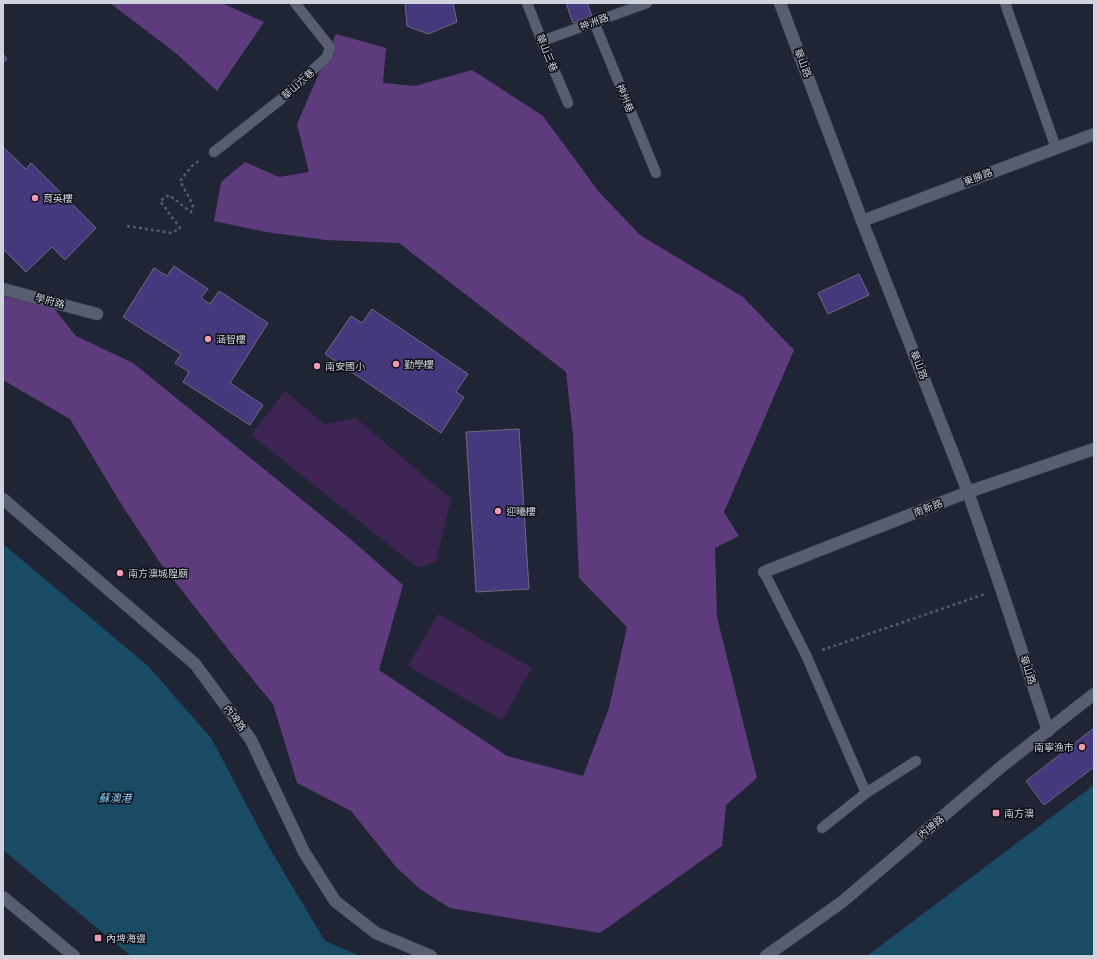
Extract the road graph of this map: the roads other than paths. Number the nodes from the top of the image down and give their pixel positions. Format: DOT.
graph roads {
  1 [pos="296,3"];
  2 [pos="527,3"];
  3 [pos="647,3"];
  4 [pos="780,3"];
  5 [pos="1005,3"];
  6 [pos="594,22"];
  7 [pos="542,41"];
  8 [pos="568,103"];
  9 [pos="1094,134"];
  10 [pos="1056,148"];
  11 [pos="214,152"];
  12 [pos="656,173"];
  13 [pos="862,221"];
  14 [pos="3,289"];
  15 [pos="97,314"];
  16 [pos="1094,449"];
  17 [pos="968,492"];
  18 [pos="3,499"];
  19 [pos="764,572"];
  20 [pos="1094,694"];
  21 [pos="1048,731"];
  22 [pos="916,761"];
  23 [pos="866,792"];
  24 [pos="822,828"];
  25 [pos="3,897"];
  26 [pos="74,956"];
  27 [pos="431,956"];
  28 [pos="766,956"];
  1 -- 11 [label="lane, 華山六巷"];
  2 -- 7 [label="lane, 華山三巷"];
  3 -- 6 [label="lane, 神洲路"];
  4 -- 13 [label="street, 華山路"];
  5 -- 10 [label="lane"];
  6 -- 7 [label="lane, 神洲路"];
  6 -- 12 [label="lane, 神州巷"];
  7 -- 8 [label="lane, 華山三巷"];
  9 -- 10 [label="street, 東勝路"];
  10 -- 13 [label="street, 東勝路"];
  13 -- 17 [label="street, 華山路"];
  14 -- 15 [label="street, 學府路"];
  16 -- 17 [label="street, 南新路"];
  17 -- 19 [label="street, 南新路"];
  17 -- 21 [label="street, 華山路"];
  18 -- 27 [label="street, 內埤路"];
  19 -- 23 [label="lane"];
  20 -- 21 [label="street, 內埤路"];
  21 -- 28 [label="street, 內埤路"];
  22 -- 23 [label="lane"];
  23 -- 24 [label="lane"];
  25 -- 26 [label="street"];
}
